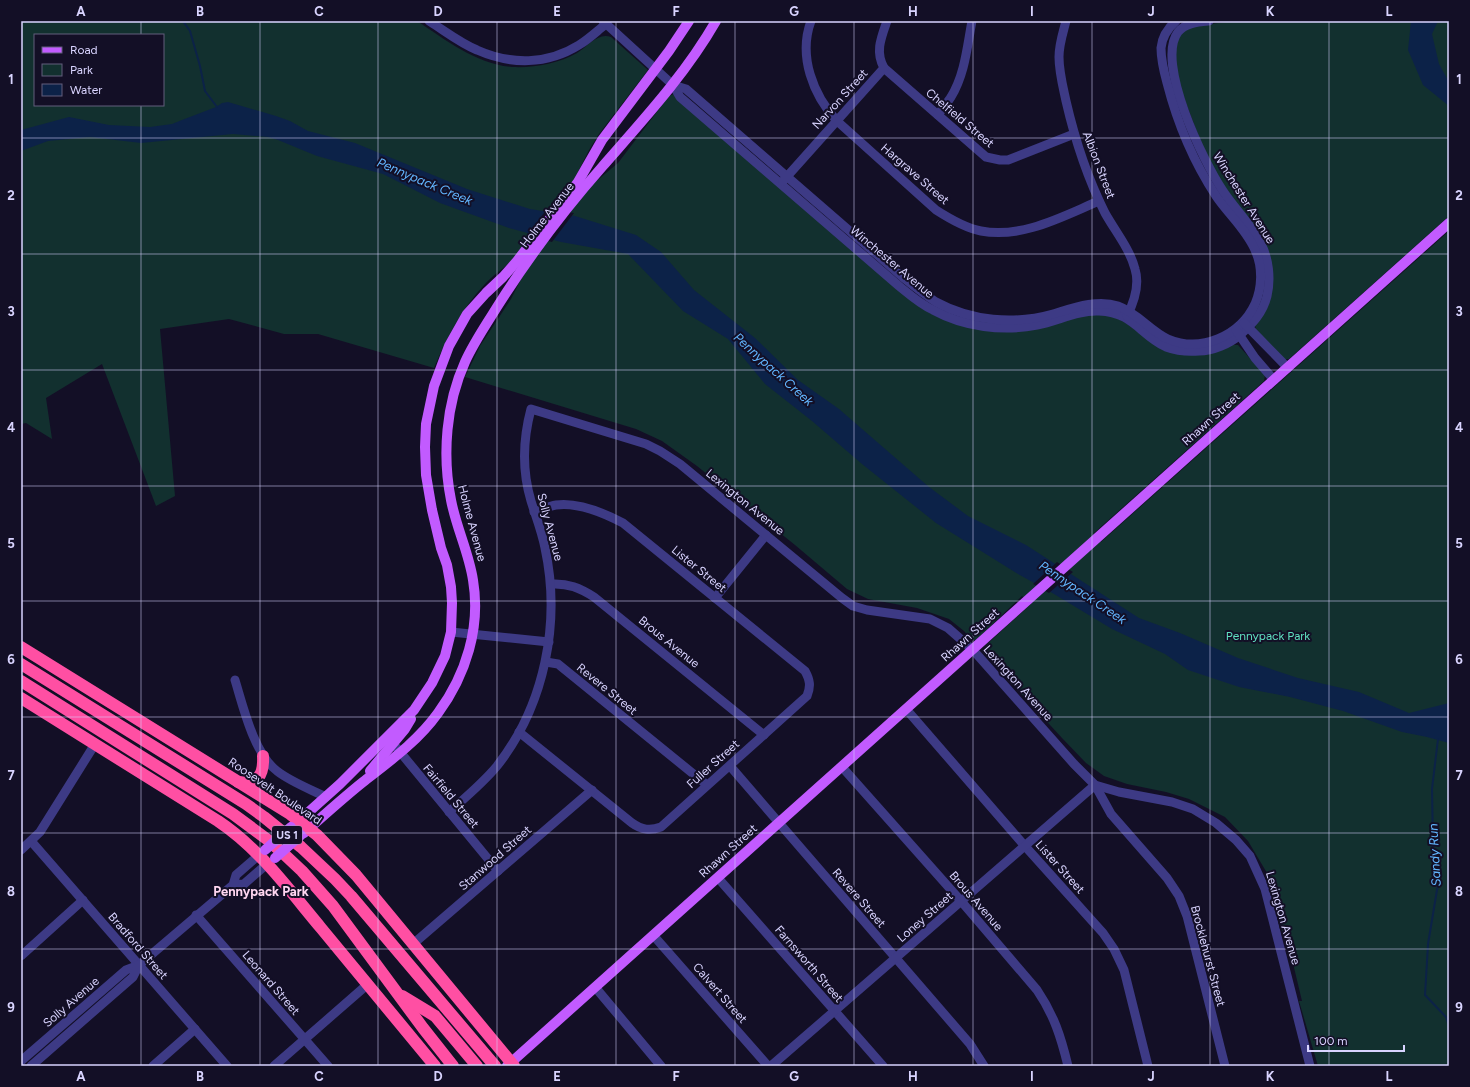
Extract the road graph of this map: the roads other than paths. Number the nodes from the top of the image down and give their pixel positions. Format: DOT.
graph roads {
  1 [pos="429,21"];
  2 [pos="689,21"];
  3 [pos="716,21"];
  4 [pos="811,21"];
  5 [pos="887,21"];
  6 [pos="972,21"];
  7 [pos="1066,21"];
  8 [pos="1176,21"];
  9 [pos="1208,21"];
  10 [pos="605,22"];
  11 [pos="1161,50"];
  12 [pos="1171,51"];
  13 [pos="884,68"];
  14 [pos="655,70"];
  15 [pos="673,85"];
  16 [pos="938,115"];
  17 [pos="836,121"];
  18 [pos="1074,134"];
  19 [pos="784,180"];
  20 [pos="1219,192"];
  21 [pos="574,194"];
  22 [pos="1099,201"];
  23 [pos="1449,223"];
  24 [pos="521,263"];
  25 [pos="1128,315"];
  26 [pos="1246,325"];
  27 [pos="1237,332"];
  28 [pos="1288,368"];
  29 [pos="1274,380"];
  30 [pos="531,408"];
  31 [pos="534,512"];
  32 [pos="766,535"];
  33 [pos="551,584"];
  34 [pos="715,598"];
  35 [pos="451,632"];
  36 [pos="473,635"];
  37 [pos="549,642"];
  38 [pos="21,647"];
  39 [pos="973,650"];
  40 [pos="546,662"];
  41 [pos="21,664"];
  42 [pos="235,680"];
  43 [pos="21,681"];
  44 [pos="22,699"];
  45 [pos="801,702"];
  46 [pos="906,709"];
  47 [pos="519,732"];
  48 [pos="764,734"];
  49 [pos="390,740"];
  50 [pos="95,744"];
  51 [pos="400,752"];
  52 [pos="263,756"];
  53 [pos="730,766"];
  54 [pos="842,767"];
  55 [pos="237,782"];
  56 [pos="707,785"];
  57 [pos="1095,785"];
  58 [pos="356,788"];
  59 [pos="592,790"];
  60 [pos="326,797"];
  61 [pos="449,812"];
  62 [pos="295,824"];
  63 [pos="778,824"];
  64 [pos="305,832"];
  65 [pos="31,841"];
  66 [pos="1024,845"];
  67 [pos="21,850"];
  68 [pos="262,852"];
  69 [pos="271,861"];
  70 [pos="498,871"];
  71 [pos="718,878"];
  72 [pos="233,885"];
  73 [pos="83,900"];
  74 [pos="961,901"];
  75 [pos="196,915"];
  76 [pos="653,935"];
  77 [pos="413,944"];
  78 [pos="21,956"];
  79 [pos="896,958"];
  80 [pos="139,965"];
  81 [pos="368,984"];
  82 [pos="392,987"];
  83 [pos="595,987"];
  84 [pos="834,1011"];
  85 [pos="195,1029"];
  86 [pos="305,1039"];
  87 [pos="21,1061"];
  88 [pos="511,1065"];
  89 [pos="31,1066"];
  90 [pos="153,1066"];
  91 [pos="227,1066"];
  92 [pos="274,1066"];
  93 [pos="328,1066"];
  94 [pos="435,1066"];
  95 [pos="453,1066"];
  96 [pos="477,1066"];
  97 [pos="495,1066"];
  98 [pos="661,1066"];
  99 [pos="768,1066"];
  100 [pos="771,1066"];
  101 [pos="883,1066"];
  102 [pos="984,1066"];
  103 [pos="1068,1066"];
  104 [pos="1148,1066"];
  105 [pos="1225,1066"];
  106 [pos="1310,1066"];
  1 -- 10 [label="street, Winchester Avenue"];
  2 -- 14 [label="main road, Holme Avenue"];
  3 -- 15 [label="main road, Holme Avenue"];
  4 -- 17 [label="street, Hargrave Street"];
  5 -- 13 [label="street, Narvon Street"];
  6 -- 16 [label="street"];
  7 -- 18 [label="street, Albion Street"];
  8 -- 11 [label="street, Winchester Avenue"];
  9 -- 12 [label="street, Winchester Avenue"];
  10 -- 14 [label="street, Winchester Avenue"];
  11 -- 12 [label="street"];
  11 -- 20 [label="street, Winchester Avenue"];
  12 -- 20 [label="street, Winchester Avenue"];
  13 -- 16 [label="street, Chelfield Street"];
  13 -- 17 [label="street, Narvon Street"];
  14 -- 15 [label="street, Winchester Avenue"];
  14 -- 21 [label="main road, Holme Avenue"];
  15 -- 19 [label="street, Winchester Avenue"];
  15 -- 21 [label="main road, Holme Avenue"];
  16 -- 18 [label="street, Chelfield Street"];
  17 -- 19 [label="street, Narvon Street"];
  17 -- 22 [label="street, Hargrave Street"];
  18 -- 22 [label="street, Albion Street"];
  19 -- 25 [label="street, Winchester Avenue"];
  20 -- 26 [label="street, Winchester Avenue"];
  21 -- 24 [label="main road, Holme Avenue"];
  22 -- 25 [label="street, Albion Street"];
  23 -- 28 [label="main road, Rhawn Street"];
  24 -- 35 [label="main road, Holme Avenue"];
  24 -- 36 [label="main road, Holme Avenue"];
  25 -- 27 [label="street, Winchester Avenue"];
  26 -- 27 [label="street, Winchester Avenue"];
  26 -- 28 [label="street"];
  27 -- 29 [label="street"];
  28 -- 29 [label="main road, Rhawn Street"];
  29 -- 39 [label="main road, Rhawn Street"];
  30 -- 31 [label="street, Solly Avenue"];
  30 -- 32 [label="street, Lexington Avenue"];
  31 -- 33 [label="street, Solly Avenue"];
  31 -- 34 [label="street, Lister Street"];
  32 -- 34 [label="street"];
  32 -- 39 [label="street, Lexington Avenue"];
  33 -- 37 [label="street, Solly Avenue"];
  33 -- 48 [label="street, Brous Avenue"];
  34 -- 45 [label="street, Lister Street"];
  35 -- 36 [label="street"];
  35 -- 49 [label="main road, Holme Avenue"];
  36 -- 37 [label="street"];
  36 -- 51 [label="main road, Holme Avenue"];
  37 -- 40 [label="street, Solly Avenue"];
  38 -- 55 [label="highway, Roosevelt Boulevard / US 1"];
  39 -- 46 [label="main road, Rhawn Street"];
  39 -- 57 [label="street, Lexington Avenue"];
  40 -- 47 [label="street, Solly Avenue"];
  40 -- 56 [label="street, Revere Street"];
  41 -- 97 [label="highway, US 1"];
  42 -- 52 [label="street"];
  43 -- 82 [label="highway, US 1"];
  44 -- 50 [label="highway, US 1"];
  45 -- 48 [label="street, Fuller Street"];
  46 -- 54 [label="main road, Rhawn Street"];
  46 -- 66 [label="street, Lister Street"];
  47 -- 59 [label="street"];
  47 -- 61 [label="street, Solly Avenue"];
  48 -- 53 [label="street, Fuller Street"];
  49 -- 51 [label="street, Fairfield Street"];
  49 -- 58 [label="main road"];
  49 -- 60 [label="main road, Holme Avenue"];
  50 -- 65 [label="street"];
  50 -- 68 [label="highway, US 1"];
  51 -- 58 [label="main road, Holme Avenue"];
  51 -- 61 [label="street, Fairfield Street"];
  52 -- 55 [label="highway"];
  52 -- 60 [label="street"];
  53 -- 56 [label="street, Fuller Street"];
  53 -- 63 [label="street, Revere Street"];
  54 -- 63 [label="main road, Rhawn Street"];
  54 -- 74 [label="street, Brous Avenue"];
  55 -- 62 [label="highway, Roosevelt Boulevard / US 1"];
  56 -- 59 [label="street, Fuller Street"];
  57 -- 66 [label="street, Loney Street"];
  57 -- 105 [label="street, Brocklehurst Street"];
  57 -- 106 [label="street, Lexington Avenue"];
  58 -- 64 [label="main road, Holme Avenue"];
  59 -- 70 [label="street, Stanwood Street"];
  60 -- 62 [label="main road, Holme Avenue"];
  61 -- 70 [label="street, Fairfield Street"];
  62 -- 64 [label="highway, Roosevelt Boulevard / US 1"];
  62 -- 68 [label="main road, Holme Avenue, bridge"];
  63 -- 71 [label="main road, Rhawn Street"];
  63 -- 79 [label="street, Revere Street"];
  64 -- 69 [label="main road, Holme Avenue, bridge"];
  64 -- 77 [label="highway, Roosevelt Boulevard / US 1"];
  65 -- 67 [label="street"];
  65 -- 73 [label="street, Bradford Street"];
  66 -- 74 [label="street, Loney Street"];
  66 -- 104 [label="street, Lister Street"];
  68 -- 69 [label="highway, US 1"];
  68 -- 72 [label="street, Solly Avenue"];
  69 -- 72 [label="street, Solly Avenue"];
  69 -- 81 [label="highway, US 1"];
  70 -- 77 [label="street, Stanwood Street"];
  71 -- 76 [label="main road, Rhawn Street"];
  71 -- 84 [label="street, Farnsworth Street"];
  72 -- 75 [label="street, Solly Avenue"];
  73 -- 78 [label="street"];
  73 -- 80 [label="street, Bradford Street"];
  74 -- 79 [label="street, Loney Street"];
  74 -- 103 [label="street, Brous Avenue"];
  75 -- 80 [label="street, Solly Avenue"];
  75 -- 86 [label="street, Leonard Street"];
  76 -- 83 [label="main road, Rhawn Street"];
  76 -- 99 [label="street, Calvert Street"];
  77 -- 88 [label="highway, Roosevelt Boulevard / US 1"];
  79 -- 84 [label="street, Loney Street"];
  79 -- 102 [label="street, Revere Street"];
  80 -- 85 [label="street, Bradford Street"];
  80 -- 87 [label="street, Solly Avenue"];
  80 -- 89 [label="street, Solly Avenue"];
  81 -- 86 [label="street"];
  81 -- 94 [label="highway, US 1"];
  82 -- 95 [label="highway, US 1"];
  82 -- 96 [label="highway"];
  83 -- 88 [label="main road, Rhawn Street"];
  83 -- 98 [label="street"];
  84 -- 100 [label="street, Loney Street"];
  84 -- 101 [label="street, Farnsworth Street"];
  85 -- 90 [label="street"];
  85 -- 91 [label="street, Bradford Street"];
  86 -- 92 [label="street"];
  86 -- 93 [label="street, Leonard Street"];
}
